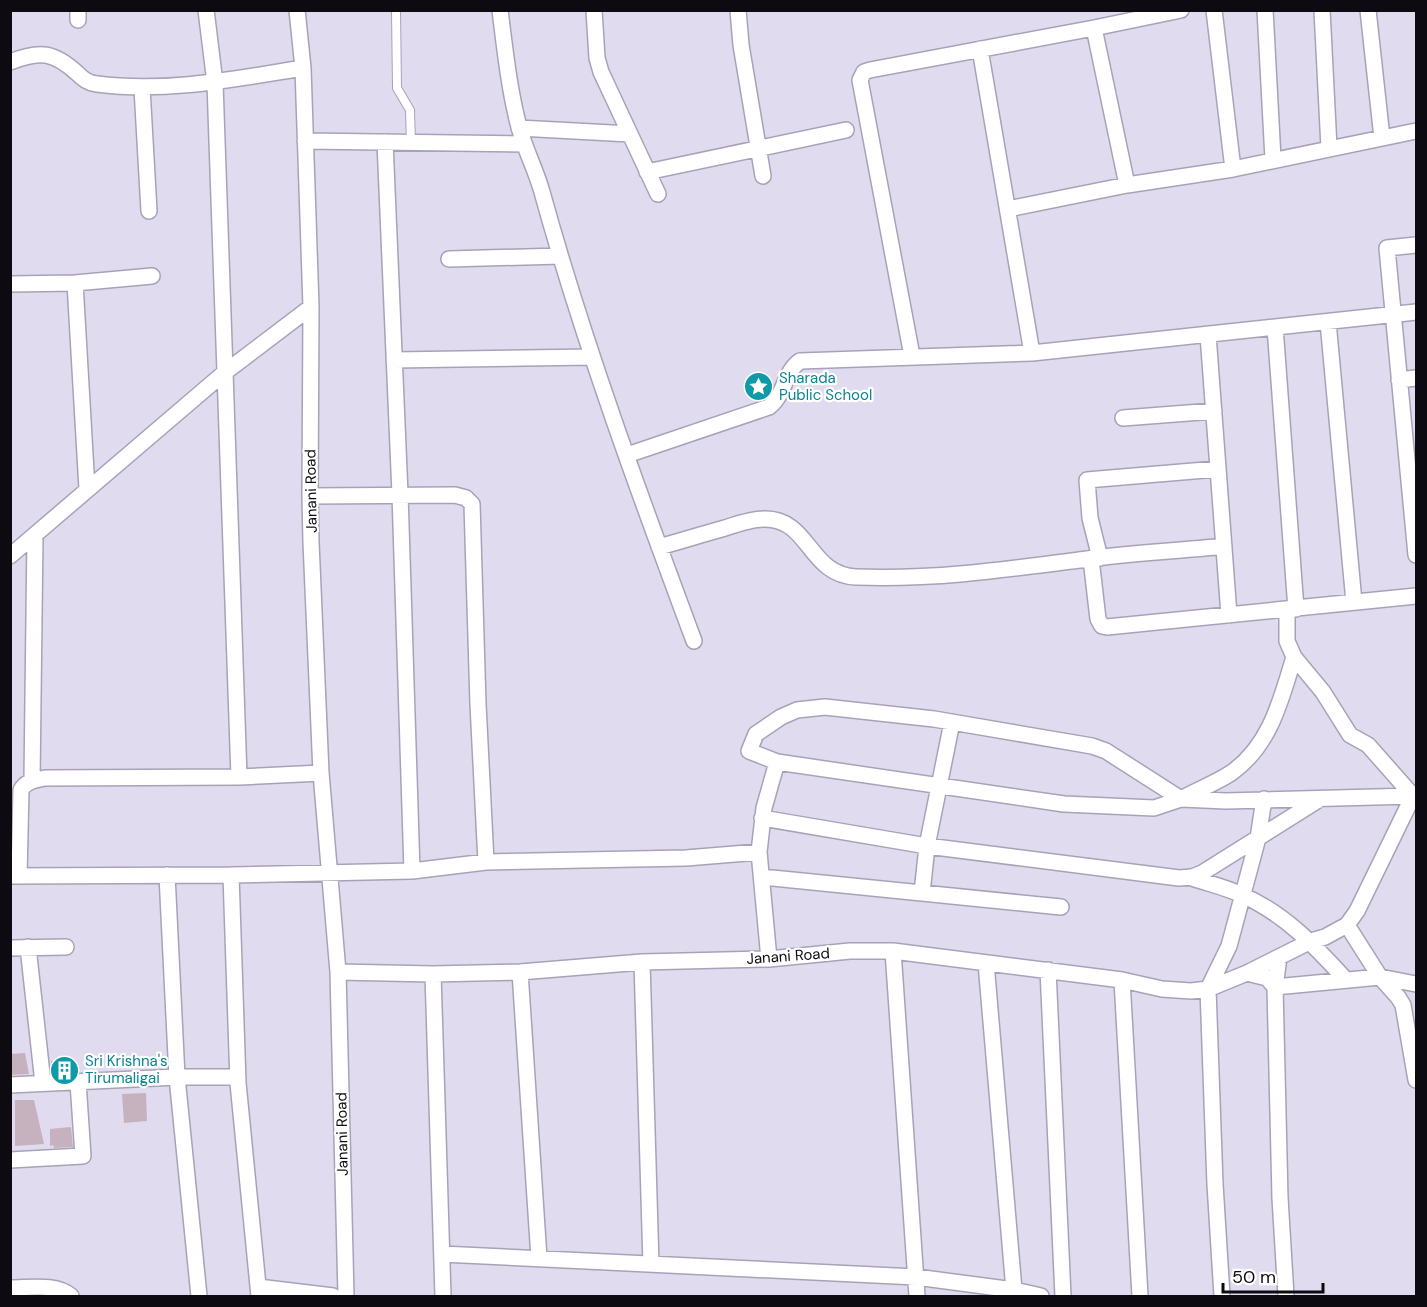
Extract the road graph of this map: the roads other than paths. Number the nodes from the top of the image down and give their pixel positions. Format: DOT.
graph roads {
  1 [pos="206,10"];
  2 [pos="297,10"];
  3 [pos="396,10"];
  4 [pos="500,10"];
  5 [pos="594,10"];
  6 [pos="738,10"];
  7 [pos="1181,10"];
  8 [pos="1214,10"];
  9 [pos="1266,10"];
  10 [pos="1322,10"];
  11 [pos="1368,10"];
  12 [pos="1094,28"];
  13 [pos="980,50"];
  14 [pos="10,62"];
  15 [pos="303,68"];
  16 [pos="215,83"];
  17 [pos="142,88"];
  18 [pos="519,128"];
  19 [pos="846,130"];
  20 [pos="1416,131"];
  21 [pos="630,134"];
  22 [pos="1382,138"];
  23 [pos="305,141"];
  24 [pos="385,142"];
  25 [pos="411,143"];
  26 [pos="524,144"];
  27 [pos="758,148"];
  28 [pos="1329,148"];
  29 [pos="1273,159"];
  30 [pos="1233,169"];
  31 [pos="647,172"];
  32 [pos="763,176"];
  33 [pos="1128,185"];
  34 [pos="658,194"];
  35 [pos="1008,209"];
  36 [pos="149,211"];
  37 [pos="1416,245"];
  38 [pos="560,256"];
  39 [pos="449,259"];
  40 [pos="152,276"];
  41 [pos="75,283"];
  42 [pos="10,284"];
  43 [pos="311,307"];
  44 [pos="1416,312"];
  45 [pos="1393,314"];
  46 [pos="1328,322"];
  47 [pos="1275,327"];
  48 [pos="1208,335"];
  49 [pos="1032,353"];
  50 [pos="912,356"];
  51 [pos="591,357"];
  52 [pos="394,360"];
  53 [pos="224,373"];
  54 [pos="1416,378"];
  55 [pos="1399,380"];
  56 [pos="1214,411"];
  57 [pos="1123,418"];
  58 [pos="1411,435"];
  59 [pos="627,455"];
  60 [pos="1217,470"];
  61 [pos="87,489"];
  62 [pos="400,494"];
  63 [pos="310,496"];
  64 [pos="34,535"];
  65 [pos="1224,546"];
  66 [pos="659,547"];
  67 [pos="10,551"];
  68 [pos="1416,555"];
  69 [pos="11,556"];
  70 [pos="1095,558"];
  71 [pos="1416,596"];
  72 [pos="1354,602"];
  73 [pos="1291,609"];
  74 [pos="1229,615"];
  75 [pos="694,641"];
  76 [pos="1294,657"];
  77 [pos="952,722"];
  78 [pos="777,762"];
  79 [pos="321,773"];
  80 [pos="239,777"];
  81 [pos="32,780"];
  82 [pos="939,786"];
  83 [pos="1415,796"];
  84 [pos="1322,798"];
  85 [pos="1181,799"];
  86 [pos="1264,800"];
  87 [pos="762,819"];
  88 [pos="1258,838"];
  89 [pos="927,846"];
  90 [pos="759,852"];
  91 [pos="486,862"];
  92 [pos="412,871"];
  93 [pos="330,872"];
  94 [pos="167,875"];
  95 [pos="231,875"];
  96 [pos="15,876"];
  97 [pos="762,877"];
  98 [pos="1188,877"];
  99 [pos="921,893"];
  100 [pos="1242,895"];
  101 [pos="1061,907"];
  102 [pos="1347,925"];
  103 [pos="1311,941"];
  104 [pos="66,946"];
  105 [pos="28,947"];
  106 [pos="10,948"];
  107 [pos="892,951"];
  108 [pos="1279,957"];
  109 [pos="769,959"];
  110 [pos="642,962"];
  111 [pos="986,963"];
  112 [pos="1048,970"];
  113 [pos="338,972"];
  114 [pos="520,972"];
  115 [pos="1247,973"];
  116 [pos="433,974"];
  117 [pos="1380,977"];
  118 [pos="1122,980"];
  119 [pos="1346,980"];
  120 [pos="1416,984"];
  121 [pos="1275,987"];
  122 [pos="1208,989"];
  123 [pos="177,1077"];
  124 [pos="238,1077"];
  125 [pos="1416,1080"];
  126 [pos="78,1082"];
  127 [pos="43,1083"];
  128 [pos="10,1085"];
  129 [pos="10,1160"];
  130 [pos="442,1254"];
  131 [pos="539,1258"];
  132 [pos="651,1264"];
  133 [pos="916,1277"];
  134 [pos="10,1288"];
  135 [pos="1014,1290"];
  136 [pos="259,1292"];
  137 [pos="71,1296"];
  138 [pos="199,1296"];
  139 [pos="333,1296"];
  140 [pos="346,1296"];
  141 [pos="443,1296"];
  142 [pos="917,1296"];
  143 [pos="1041,1296"];
  144 [pos="1063,1296"];
  145 [pos="1140,1296"];
  146 [pos="1222,1296"];
  147 [pos="1286,1296"];
  1 -- 16 [label="street"];
  2 -- 15 [label="street, Janani Road"];
  3 -- 25 [label="lane"];
  4 -- 18 [label="street"];
  5 -- 21 [label="street"];
  6 -- 27 [label="street"];
  7 -- 12 [label="street"];
  8 -- 30 [label="street"];
  9 -- 29 [label="street"];
  10 -- 28 [label="street"];
  11 -- 22 [label="street"];
  12 -- 13 [label="street"];
  12 -- 33 [label="street"];
  13 -- 35 [label="street"];
  13 -- 50 [label="street"];
  14 -- 17 [label="street"];
  15 -- 16 [label="street"];
  15 -- 23 [label="street, Janani Road"];
  16 -- 17 [label="street"];
  16 -- 53 [label="street"];
  17 -- 36 [label="street"];
  18 -- 21 [label="street"];
  18 -- 26 [label="street"];
  19 -- 27 [label="street"];
  20 -- 22 [label="street"];
  21 -- 31 [label="street"];
  22 -- 28 [label="street"];
  23 -- 24 [label="street"];
  23 -- 43 [label="street, Janani Road"];
  24 -- 25 [label="street"];
  24 -- 52 [label="street"];
  25 -- 26 [label="street"];
  26 -- 38 [label="street"];
  27 -- 31 [label="street"];
  27 -- 32 [label="street"];
  28 -- 29 [label="street"];
  29 -- 30 [label="street"];
  30 -- 33 [label="street"];
  31 -- 34 [label="street"];
  33 -- 35 [label="street"];
  35 -- 49 [label="street"];
  37 -- 45 [label="street"];
  38 -- 39 [label="street"];
  38 -- 51 [label="street"];
  40 -- 41 [label="street"];
  41 -- 42 [label="street"];
  41 -- 61 [label="street"];
  43 -- 53 [label="street"];
  43 -- 63 [label="street, Janani Road"];
  44 -- 45 [label="street"];
  45 -- 46 [label="street"];
  45 -- 55 [label="street"];
  46 -- 47 [label="street"];
  46 -- 72 [label="street"];
  47 -- 48 [label="street"];
  47 -- 73 [label="street"];
  48 -- 49 [label="street"];
  48 -- 56 [label="street"];
  49 -- 50 [label="street"];
  50 -- 59 [label="street"];
  51 -- 52 [label="street"];
  51 -- 59 [label="street"];
  52 -- 62 [label="street"];
  53 -- 61 [label="street"];
  53 -- 80 [label="street"];
  54 -- 55 [label="street"];
  55 -- 58 [label="street"];
  56 -- 57 [label="street"];
  56 -- 60 [label="street"];
  58 -- 68 [label="street"];
  59 -- 66 [label="street"];
  60 -- 65 [label="street"];
  60 -- 70 [label="street"];
  61 -- 64 [label="street"];
  62 -- 63 [label="street"];
  62 -- 91 [label="street"];
  62 -- 92 [label="street"];
  63 -- 79 [label="street, Janani Road"];
  64 -- 69 [label="street"];
  64 -- 81 [label="street"];
  65 -- 70 [label="street"];
  65 -- 74 [label="street"];
  66 -- 70 [label="street"];
  66 -- 75 [label="street"];
  67 -- 69 [label="street"];
  70 -- 74 [label="street"];
  71 -- 72 [label="street"];
  72 -- 73 [label="street"];
  73 -- 74 [label="street"];
  73 -- 76 [label="street"];
  76 -- 83 [label="street"];
  76 -- 85 [label="street"];
  77 -- 78 [label="street"];
  77 -- 82 [label="street"];
  77 -- 85 [label="street"];
  78 -- 82 [label="street"];
  78 -- 87 [label="street"];
  79 -- 80 [label="street"];
  79 -- 93 [label="street, Janani Road"];
  80 -- 81 [label="street"];
  81 -- 96 [label="street"];
  82 -- 85 [label="street"];
  82 -- 89 [label="street"];
  83 -- 84 [label="street"];
  83 -- 102 [label="street"];
  84 -- 86 [label="street"];
  84 -- 88 [label="street"];
  85 -- 86 [label="street"];
  86 -- 88 [label="street"];
  87 -- 89 [label="street"];
  87 -- 90 [label="street"];
  88 -- 98 [label="street"];
  88 -- 100 [label="street"];
  89 -- 98 [label="street"];
  89 -- 99 [label="street"];
  90 -- 91 [label="street"];
  90 -- 97 [label="street"];
  91 -- 92 [label="street"];
  92 -- 93 [label="street"];
  93 -- 95 [label="street"];
  93 -- 113 [label="street, Janani Road"];
  94 -- 95 [label="street"];
  94 -- 96 [label="street"];
  94 -- 123 [label="street"];
  95 -- 124 [label="street"];
  97 -- 99 [label="street"];
  97 -- 109 [label="street"];
  98 -- 100 [label="street"];
  99 -- 101 [label="street"];
  100 -- 103 [label="street"];
  100 -- 122 [label="street"];
  102 -- 103 [label="street"];
  102 -- 117 [label="street"];
  103 -- 108 [label="street"];
  103 -- 119 [label="street"];
  104 -- 105 [label="street"];
  105 -- 106 [label="street"];
  105 -- 127 [label="street"];
  107 -- 109 [label="street, Janani Road"];
  107 -- 111 [label="street, Janani Road"];
  107 -- 133 [label="street"];
  108 -- 115 [label="street"];
  108 -- 121 [label="street"];
  109 -- 110 [label="street, Janani Road"];
  110 -- 114 [label="street, Janani Road"];
  110 -- 132 [label="street"];
  111 -- 112 [label="street, Janani Road"];
  111 -- 135 [label="street"];
  112 -- 118 [label="street, Janani Road"];
  112 -- 144 [label="street"];
  113 -- 116 [label="street, Janani Road"];
  113 -- 140 [label="street, Janani Road"];
  114 -- 116 [label="street, Janani Road"];
  114 -- 131 [label="street"];
  115 -- 121 [label="street"];
  115 -- 122 [label="street"];
  116 -- 130 [label="street"];
  117 -- 119 [label="street"];
  117 -- 120 [label="street"];
  117 -- 125 [label="street"];
  118 -- 122 [label="street, Janani Road"];
  118 -- 145 [label="street"];
  119 -- 121 [label="street"];
  121 -- 147 [label="street"];
  122 -- 146 [label="street"];
  123 -- 124 [label="street"];
  123 -- 126 [label="street"];
  123 -- 138 [label="street"];
  124 -- 136 [label="street"];
  126 -- 127 [label="street"];
  126 -- 129 [label="street"];
  127 -- 128 [label="street"];
  130 -- 131 [label="street"];
  130 -- 141 [label="street"];
  131 -- 132 [label="street"];
  132 -- 133 [label="street"];
  133 -- 135 [label="street"];
  133 -- 142 [label="street"];
  134 -- 137 [label="street"];
  135 -- 143 [label="street"];
  136 -- 139 [label="street"];
}
